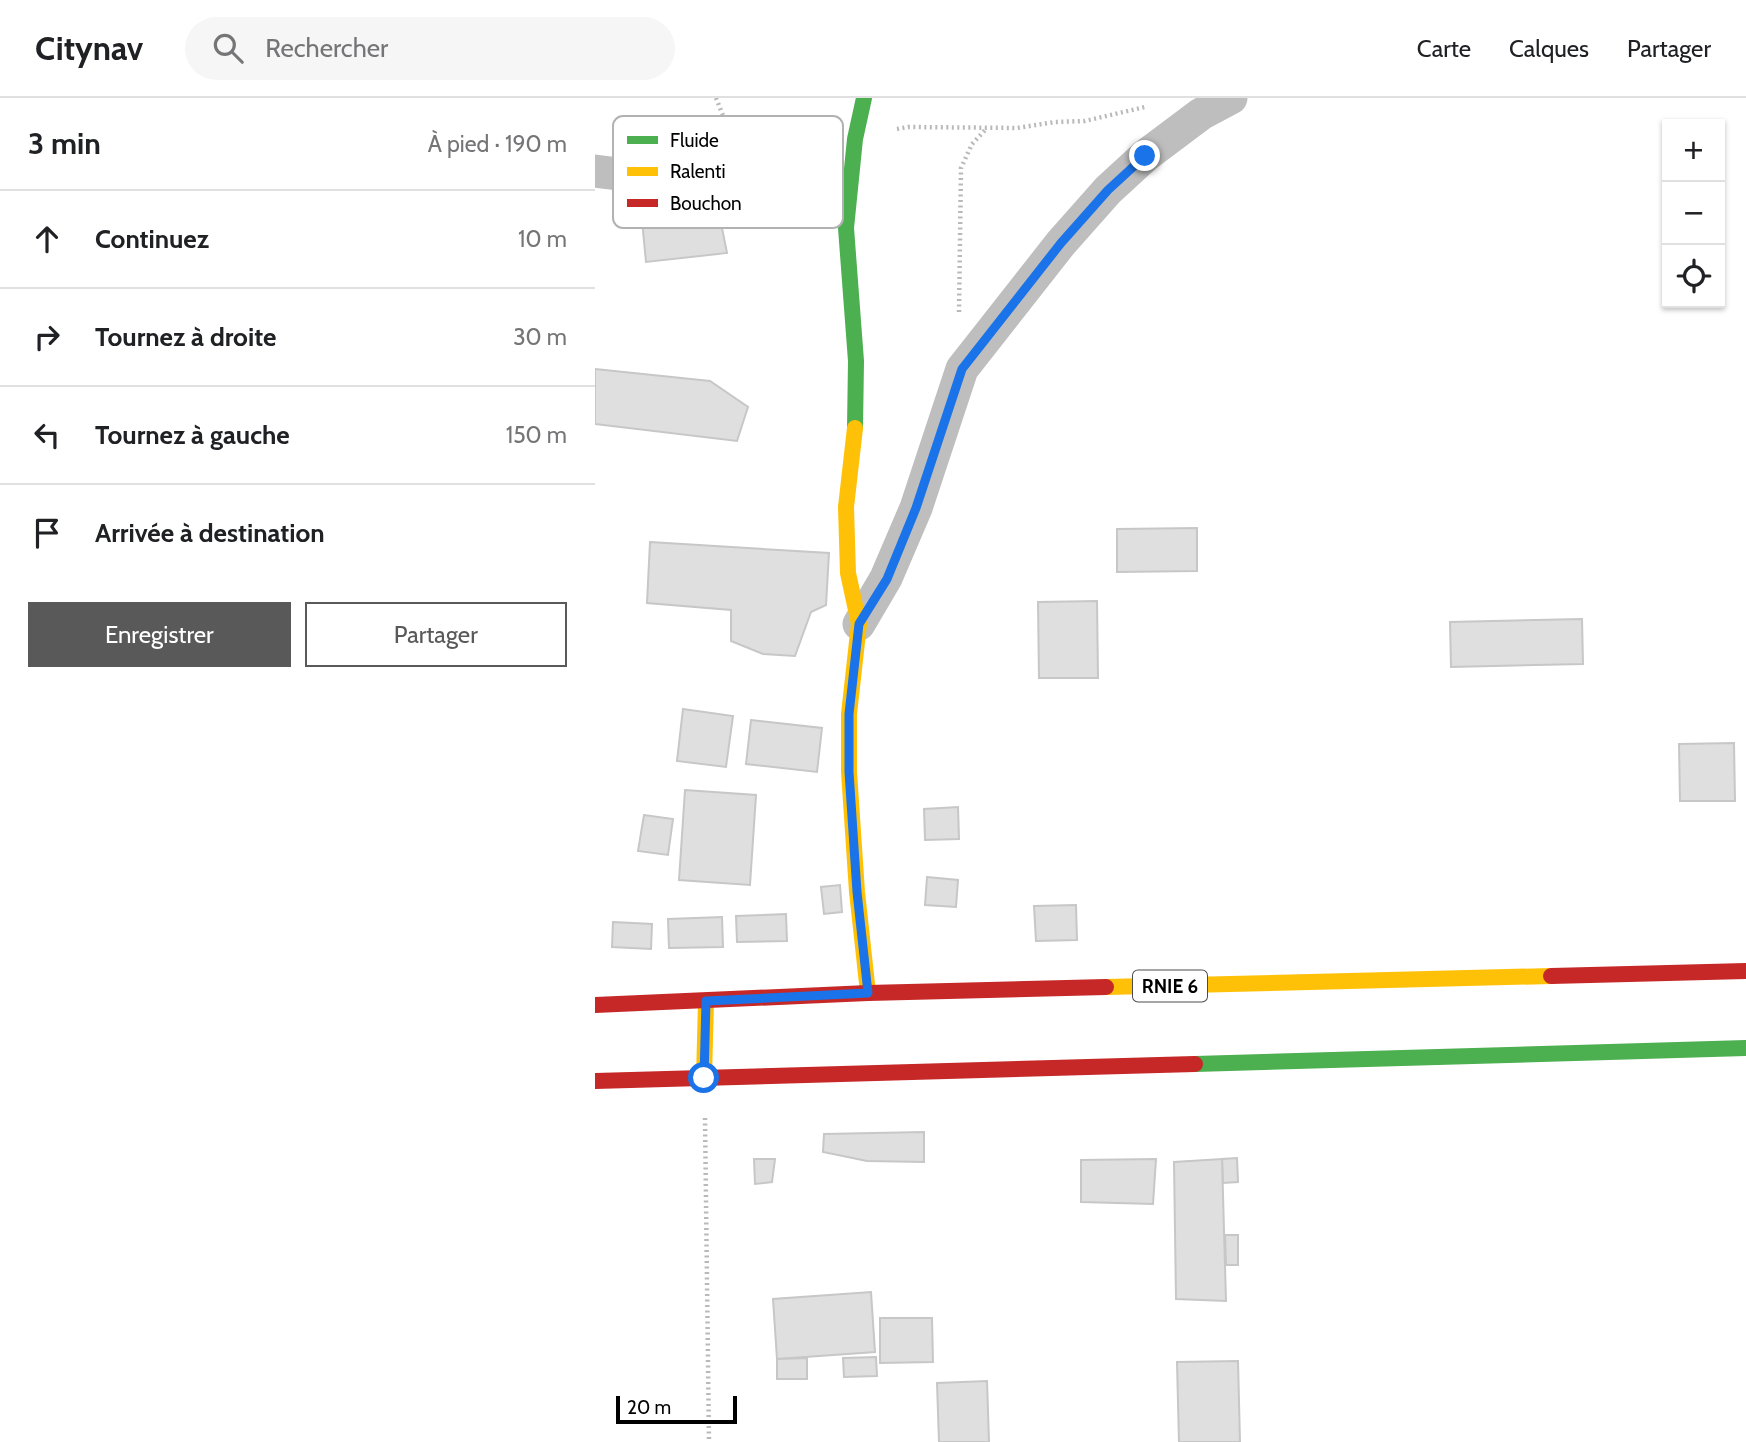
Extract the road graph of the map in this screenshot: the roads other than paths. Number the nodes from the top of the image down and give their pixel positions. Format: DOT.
graph roads {
  1 [pos="864,98"];
  2 [pos="1231,98"];
  3 [pos="595,171"];
  4 [pos="613,173"];
  5 [pos="859,624"];
  6 [pos="1746,971"];
  7 [pos="868,993"];
  8 [pos="706,1001"];
  9 [pos="595,1005"];
  10 [pos="1746,1048"];
  11 [pos="704,1078"];
  12 [pos="595,1081"];
  1 -- 5 [label="main road"];
  2 -- 5 [label="street"];
  3 -- 4 [label="street"];
  5 -- 7 [label="main road"];
  6 -- 7 [label="main road, RNIE 6"];
  7 -- 8 [label="main road, RNIE 6"];
  8 -- 9 [label="main road, RNIE 6"];
  8 -- 11 [label="main road"];
  10 -- 11 [label="main road"];
  11 -- 12 [label="main road"];
}
